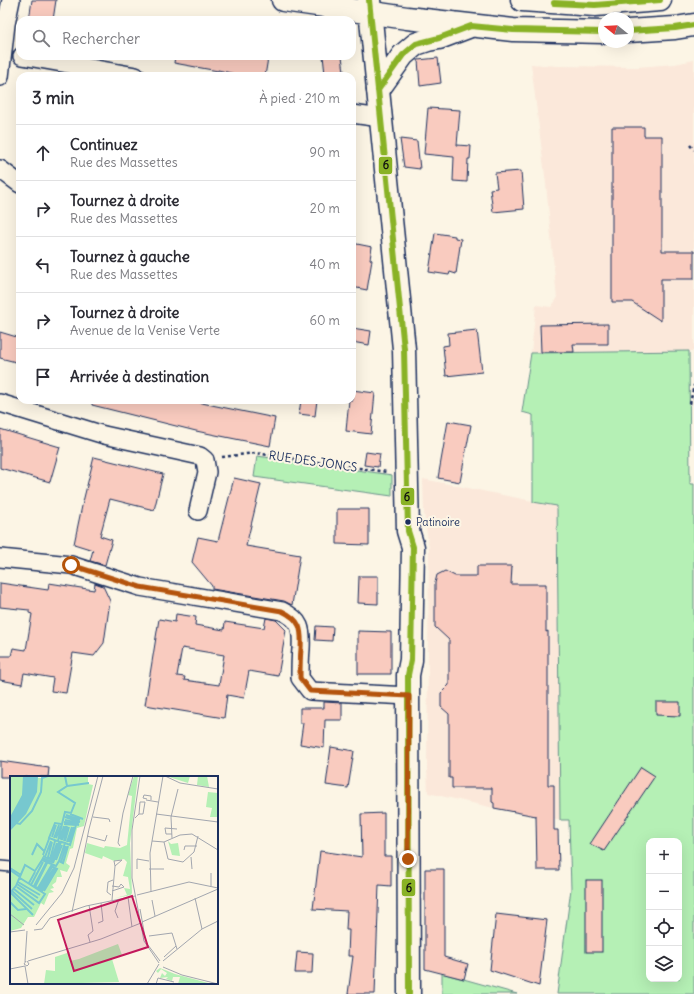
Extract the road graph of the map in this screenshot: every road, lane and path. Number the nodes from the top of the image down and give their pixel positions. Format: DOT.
graph roads {
  1 [pos="11,0"];
  2 [pos="283,0"];
  3 [pos="522,0"];
  4 [pos="660,0"];
  5 [pos="369,6"];
  6 [pos="0,7"];
  7 [pos="6,24"];
  8 [pos="694,25"];
  9 [pos="471,26"];
  10 [pos="634,31"];
  11 [pos="598,32"];
  12 [pos="3,53"];
  13 [pos="16,55"];
  14 [pos="44,60"];
  15 [pos="113,72"];
  16 [pos="0,76"];
  17 [pos="378,90"];
  18 [pos="356,115"];
  19 [pos="381,118"];
  20 [pos="690,145"];
  21 [pos="694,150"];
  22 [pos="0,169"];
  23 [pos="16,181"];
  24 [pos="694,386"];
  25 [pos="0,403"];
  26 [pos="690,404"];
  27 [pos="205,460"];
  28 [pos="407,472"];
  29 [pos="198,511"];
  30 [pos="0,558"];
  31 [pos="409,696"];
  32 [pos="0,866"];
  33 [pos="10,868"];
  34 [pos="409,994"];
  1 -- 7 [label="street"];
  2 -- 5 [label="main road"];
  3 -- 4 [label="main road"];
  5 -- 9 [label="main road"];
  5 -- 17 [label="main road"];
  6 -- 7 [label="street"];
  7 -- 12 [label="street"];
  8 -- 10 [label="main road"];
  9 -- 11 [label="main road"];
  9 -- 17 [label="main road"];
  12 -- 13 [label="street"];
  12 -- 16 [label="street"];
  14 -- 15 [label="street"];
  17 -- 19 [label="main road"];
  18 -- 19 [label="street"];
  19 -- 28 [label="main road"];
  20 -- 21 [label="path"];
  22 -- 23 [label="street"];
  24 -- 26 [label="path"];
  25 -- 27 [label="street"];
  27 -- 28 [label="path, RUE DES JONCS"];
  27 -- 29 [label="street"];
  28 -- 31 [label="main road"];
  30 -- 31 [label="street"];
  31 -- 34 [label="main road"];
  32 -- 33 [label="lane"];
}
